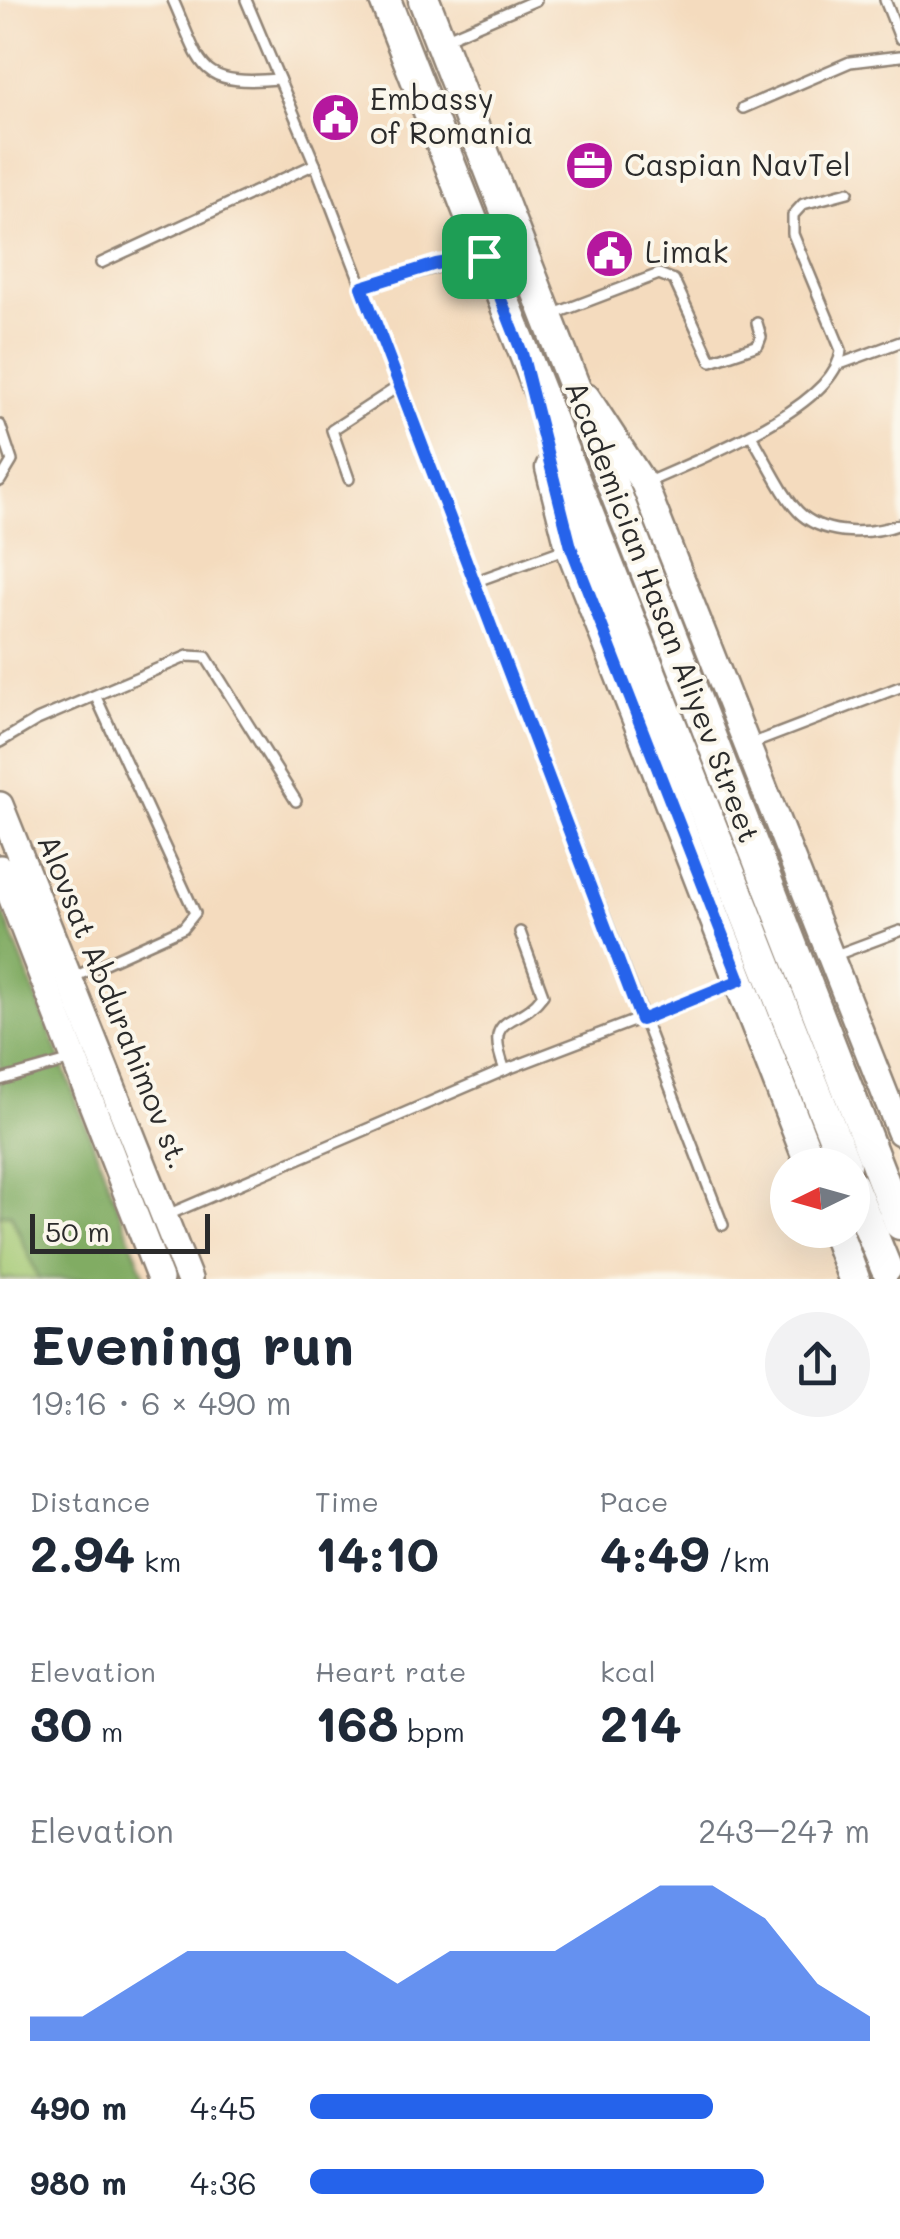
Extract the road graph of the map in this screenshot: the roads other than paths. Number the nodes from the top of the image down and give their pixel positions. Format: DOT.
graph roads {
  1 [pos="173,0"];
  2 [pos="246,0"];
  3 [pos="385,0"];
  4 [pos="424,0"];
  5 [pos="536,0"];
  6 [pos="885,0"];
  7 [pos="900,38"];
  8 [pos="440,41"];
  9 [pos="900,56"];
  10 [pos="279,78"];
  11 [pos="743,108"];
  12 [pos="314,164"];
  13 [pos="848,192"];
  14 [pos="484,256"];
  15 [pos="102,263"];
  16 [pos="362,287"];
  17 [pos="547,317"];
  18 [pos="756,323"];
  19 [pos="900,342"];
  20 [pos="522,353"];
  21 [pos="566,363"];
  22 [pos="840,364"];
  23 [pos="399,386"];
  24 [pos="0,425"];
  25 [pos="752,434"];
  26 [pos="349,479"];
  27 [pos="0,481"];
  28 [pos="644,484"];
  29 [pos="900,524"];
  30 [pos="571,547"];
  31 [pos="474,582"];
  32 [pos="900,686"];
  33 [pos="96,697"];
  34 [pos="0,742"];
  35 [pos="748,745"];
  36 [pos="296,802"];
  37 [pos="0,805"];
  38 [pos="0,868"];
  39 [pos="900,930"];
  40 [pos="520,932"];
  41 [pos="832,957"];
  42 [pos="66,980"];
  43 [pos="740,980"];
  44 [pos="641,1020"];
  45 [pos="74,1059"];
  46 [pos="505,1070"];
  47 [pos="0,1080"];
  48 [pos="900,1132"];
  49 [pos="804,1148"];
  50 [pos="838,1148"];
  51 [pos="164,1216"];
  52 [pos="722,1224"];
  53 [pos="900,1224"];
  54 [pos="140,1227"];
  55 [pos="870,1228"];
  56 [pos="843,1248"];
  57 [pos="886,1268"];
  58 [pos="160,1279"];
  59 [pos="189,1279"];
  60 [pos="854,1279"];
  1 -- 10 [label="lane"];
  2 -- 10 [label="lane"];
  3 -- 14 [label="main road, Academician Hasan Aliyev Street"];
  4 -- 8 [label="main road, Academician Hasan Aliyev Street"];
  5 -- 8 [label="lane"];
  6 -- 7 [label="lane"];
  8 -- 17 [label="main road, Academician Hasan Aliyev Street"];
  9 -- 11 [label="lane"];
  10 -- 12 [label="lane"];
  12 -- 15 [label="lane"];
  12 -- 16 [label="lane"];
  13 -- 22 [label="lane"];
  14 -- 16 [label="lane"];
  14 -- 20 [label="main road, Academician Hasan Aliyev Street"];
  16 -- 23 [label="lane"];
  17 -- 18 [label="lane"];
  17 -- 21 [label="main road, Academician Hasan Aliyev Street"];
  19 -- 22 [label="lane"];
  20 -- 30 [label="main road"];
  20 -- 50 [label="main road, Academician Hasan Aliyev Street"];
  21 -- 28 [label="main road"];
  21 -- 53 [label="main road, Academician Hasan Aliyev Street"];
  22 -- 25 [label="lane"];
  23 -- 26 [label="lane"];
  23 -- 31 [label="lane"];
  24 -- 27 [label="lane"];
  25 -- 28 [label="lane"];
  25 -- 29 [label="lane"];
  28 -- 35 [label="main road"];
  30 -- 31 [label="lane"];
  30 -- 43 [label="main road"];
  31 -- 44 [label="lane"];
  32 -- 35 [label="lane"];
  33 -- 34 [label="lane"];
  33 -- 36 [label="lane"];
  33 -- 42 [label="lane"];
  35 -- 41 [label="main road"];
  37 -- 42 [label="main road, Alovsat Abdurahimov st."];
  38 -- 45 [label="main road, Alovsat Abdurahimov st."];
  39 -- 41 [label="lane"];
  40 -- 46 [label="lane"];
  41 -- 48 [label="main road"];
  42 -- 51 [label="main road, Alovsat Abdurahimov st."];
  43 -- 44 [label="lane"];
  43 -- 49 [label="main road"];
  44 -- 46 [label="lane"];
  44 -- 52 [label="lane"];
  45 -- 47 [label="lane"];
  45 -- 54 [label="main road, Alovsat Abdurahimov st."];
  46 -- 51 [label="lane"];
  51 -- 54 [label="lane"];
  51 -- 59 [label="main road, Alovsat Abdurahimov st."];
  54 -- 58 [label="main road, Alovsat Abdurahimov st."];
  55 -- 57 [label="main road"];
  56 -- 60 [label="main road"];
}
